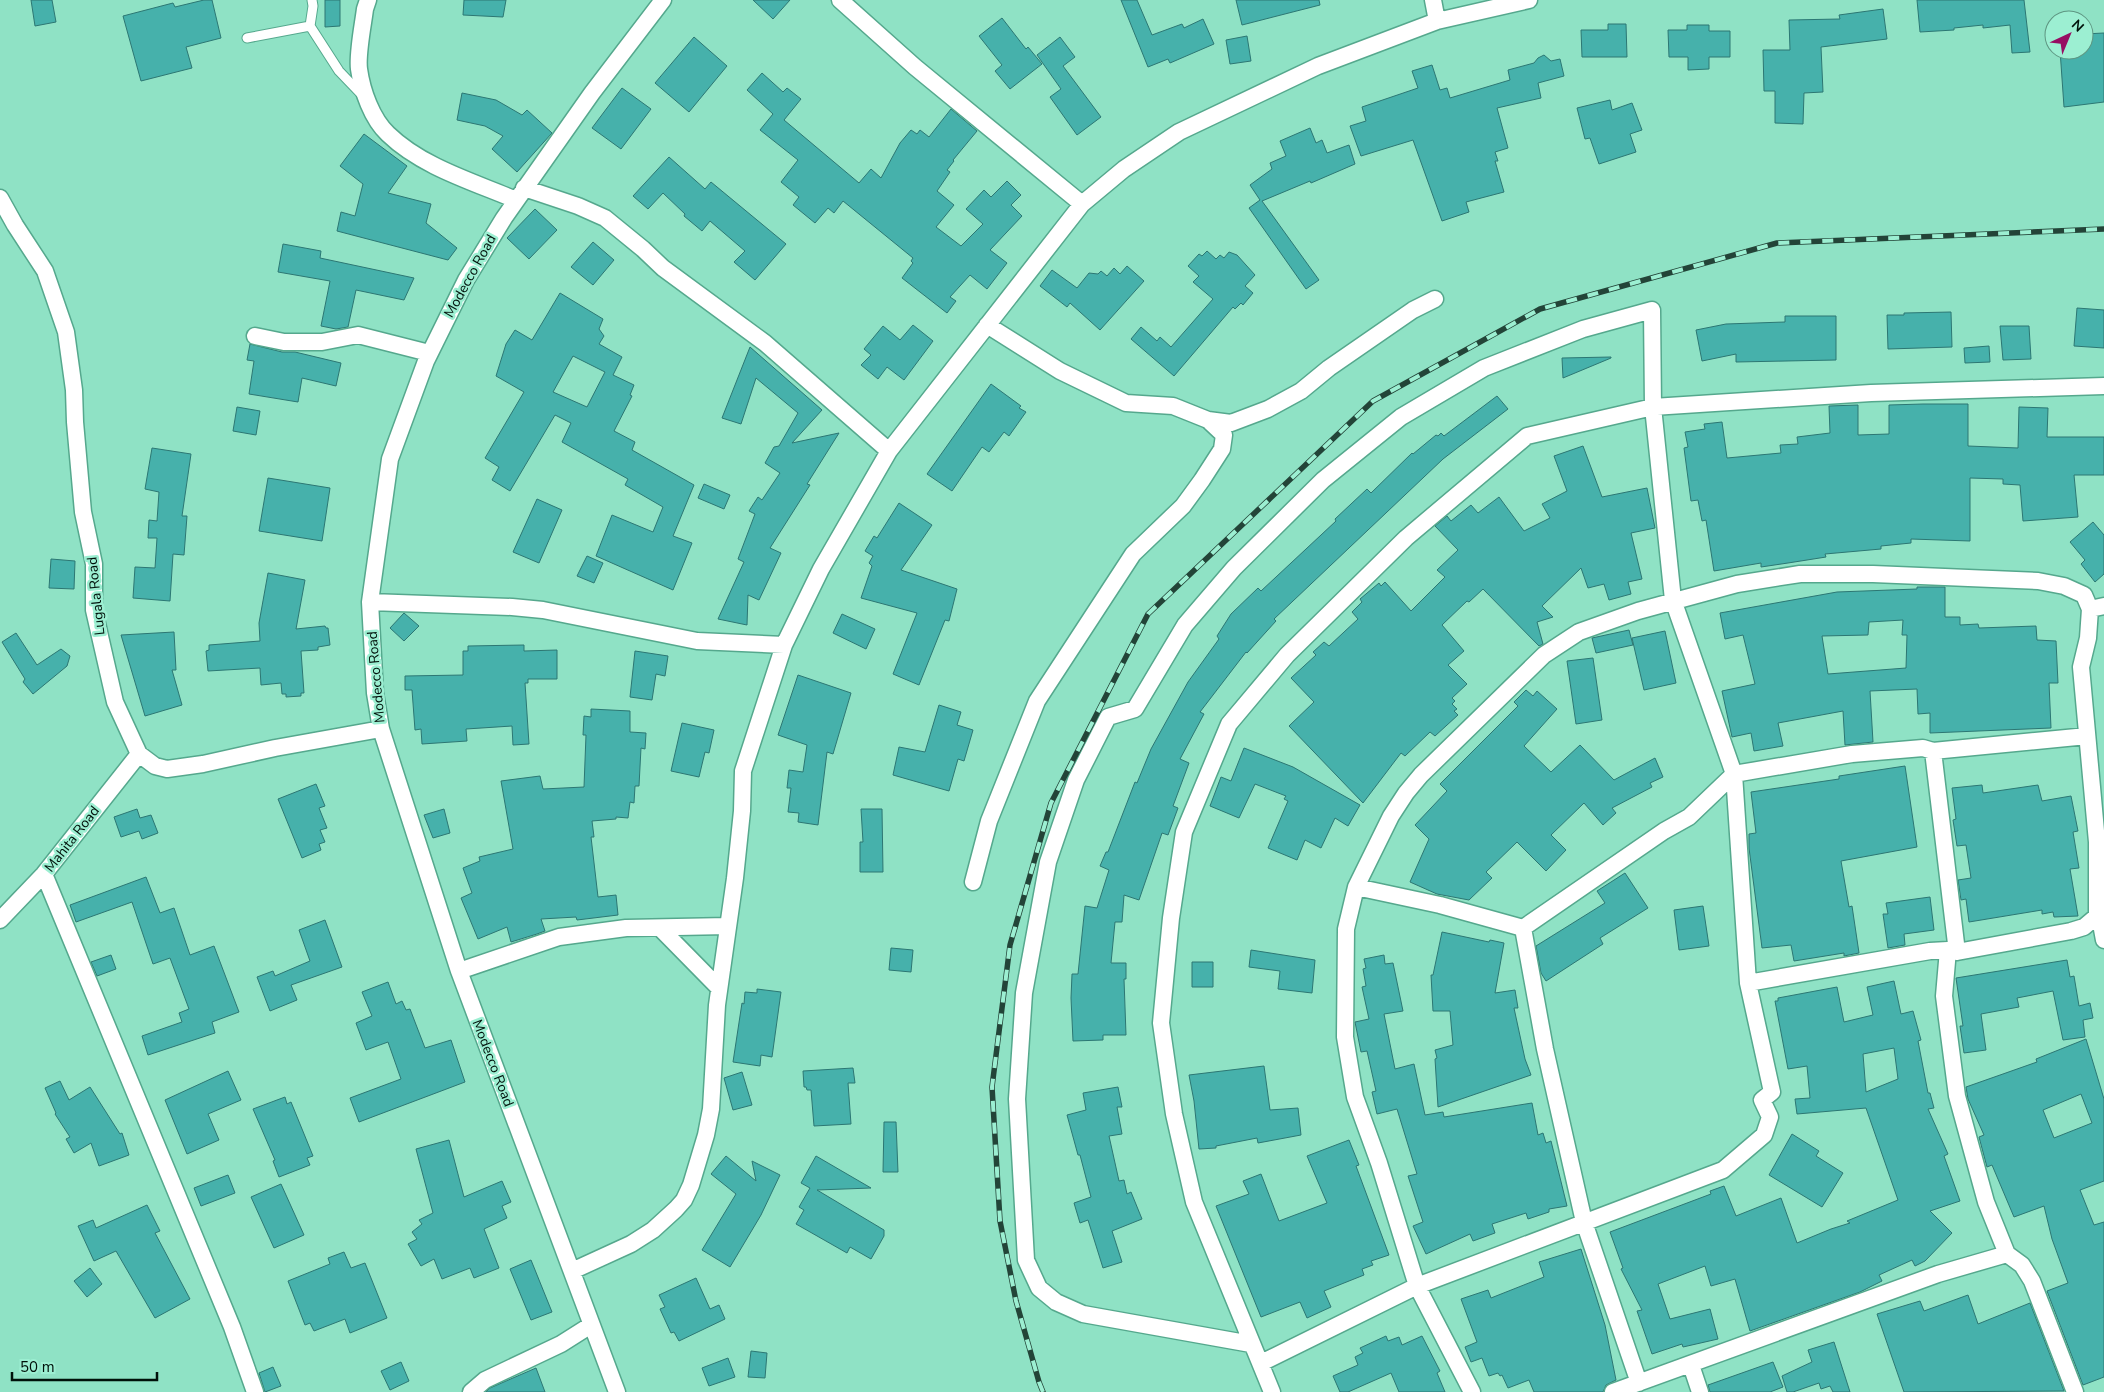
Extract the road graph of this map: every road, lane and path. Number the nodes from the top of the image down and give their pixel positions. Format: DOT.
graph roads {
  1 [pos="312,0"];
  2 [pos="368,0"];
  3 [pos="663,0"];
  4 [pos="840,0"];
  5 [pos="1433,0"];
  6 [pos="1529,0"];
  7 [pos="1437,21"];
  8 [pos="310,26"];
  9 [pos="247,38"];
  10 [pos="368,102"];
  11 [pos="520,194"];
  12 [pos="0,198"];
  13 [pos="1082,204"];
  14 [pos="1435,299"];
  15 [pos="987,325"];
  16 [pos="255,336"];
  17 [pos="430,353"];
  18 [pos="2104,386"];
  19 [pos="1653,407"];
  20 [pos="1208,420"];
  21 [pos="889,451"];
  22 [pos="1673,600"];
  23 [pos="370,602"];
  24 [pos="2097,607"];
  25 [pos="784,645"];
  26 [pos="381,729"];
  27 [pos="2087,736"];
  28 [pos="1933,751"];
  29 [pos="139,754"];
  30 [pos="1734,774"];
  31 [pos="44,874"];
  32 [pos="973,882"];
  33 [pos="1356,887"];
  34 [pos="2097,902"];
  35 [pos="0,920"];
  36 [pos="728,926"];
  37 [pos="660,928"];
  38 [pos="1523,928"];
  39 [pos="2104,940"];
  40 [pos="1952,951"];
  41 [pos="459,971"];
  42 [pos="1748,983"];
  43 [pos="720,988"];
  44 [pos="1584,1222"];
  45 [pos="2007,1254"];
  46 [pos="572,1271"];
  47 [pos="1417,1286"];
  48 [pos="591,1325"];
  49 [pos="1251,1344"];
  50 [pos="1261,1363"];
  51 [pos="1691,1365"];
  52 [pos="1639,1383"];
  53 [pos="255,1392"];
  54 [pos="471,1392"];
  55 [pos="617,1392"];
  56 [pos="1272,1392"];
  57 [pos="1472,1392"];
  58 [pos="1613,1392"];
  59 [pos="1700,1392"];
  60 [pos="2075,1392"];
  1 -- 8 [label="lane"];
  2 -- 10 [label="street"];
  3 -- 11 [label="street, Modecco Road"];
  4 -- 13 [label="street"];
  5 -- 7 [label="street"];
  6 -- 7 [label="street"];
  7 -- 13 [label="street"];
  8 -- 9 [label="lane"];
  8 -- 10 [label="lane"];
  10 -- 11 [label="street"];
  11 -- 17 [label="street, Modecco Road"];
  11 -- 21 [label="street"];
  12 -- 29 [label="street, Lugala Road"];
  13 -- 15 [label="street"];
  14 -- 20 [label="street"];
  15 -- 20 [label="street"];
  15 -- 21 [label="street"];
  16 -- 17 [label="street"];
  17 -- 23 [label="street, Modecco Road"];
  18 -- 19 [label="street"];
  19 -- 22 [label="street"];
  19 -- 49 [label="street"];
  19 -- 49 [label="street"];
  20 -- 32 [label="street"];
  21 -- 25 [label="street"];
  22 -- 24 [label="street"];
  22 -- 30 [label="street"];
  22 -- 33 [label="street"];
  23 -- 25 [label="street"];
  23 -- 26 [label="street, Modecco Road"];
  24 -- 27 [label="street"];
  25 -- 36 [label="street"];
  26 -- 29 [label="street"];
  26 -- 41 [label="street, Modecco Road"];
  27 -- 28 [label="street"];
  27 -- 34 [label="street"];
  28 -- 30 [label="street"];
  28 -- 40 [label="street"];
  29 -- 31 [label="street, Mahita Road"];
  30 -- 38 [label="street"];
  30 -- 42 [label="street"];
  31 -- 35 [label="street, Mahita Road"];
  31 -- 53 [label="street"];
  33 -- 38 [label="street"];
  33 -- 47 [label="street"];
  34 -- 39 [label="street"];
  34 -- 40 [label="street"];
  36 -- 37 [label="street"];
  36 -- 43 [label="street"];
  37 -- 41 [label="street"];
  37 -- 43 [label="street"];
  38 -- 44 [label="street"];
  40 -- 42 [label="street"];
  40 -- 45 [label="street"];
  41 -- 46 [label="street, Modecco Road"];
  42 -- 44 [label="street"];
  43 -- 46 [label="street"];
  44 -- 47 [label="street"];
  44 -- 52 [label="street"];
  45 -- 51 [label="street"];
  45 -- 60 [label="street"];
  46 -- 48 [label="street, Modecco Road"];
  47 -- 50 [label="street"];
  47 -- 57 [label="street"];
  48 -- 54 [label="street"];
  48 -- 55 [label="street, Modecco Road"];
  49 -- 50 [label="street"];
  50 -- 56 [label="street"];
  51 -- 52 [label="street"];
  51 -- 59 [label="street"];
  52 -- 58 [label="street"];
}
